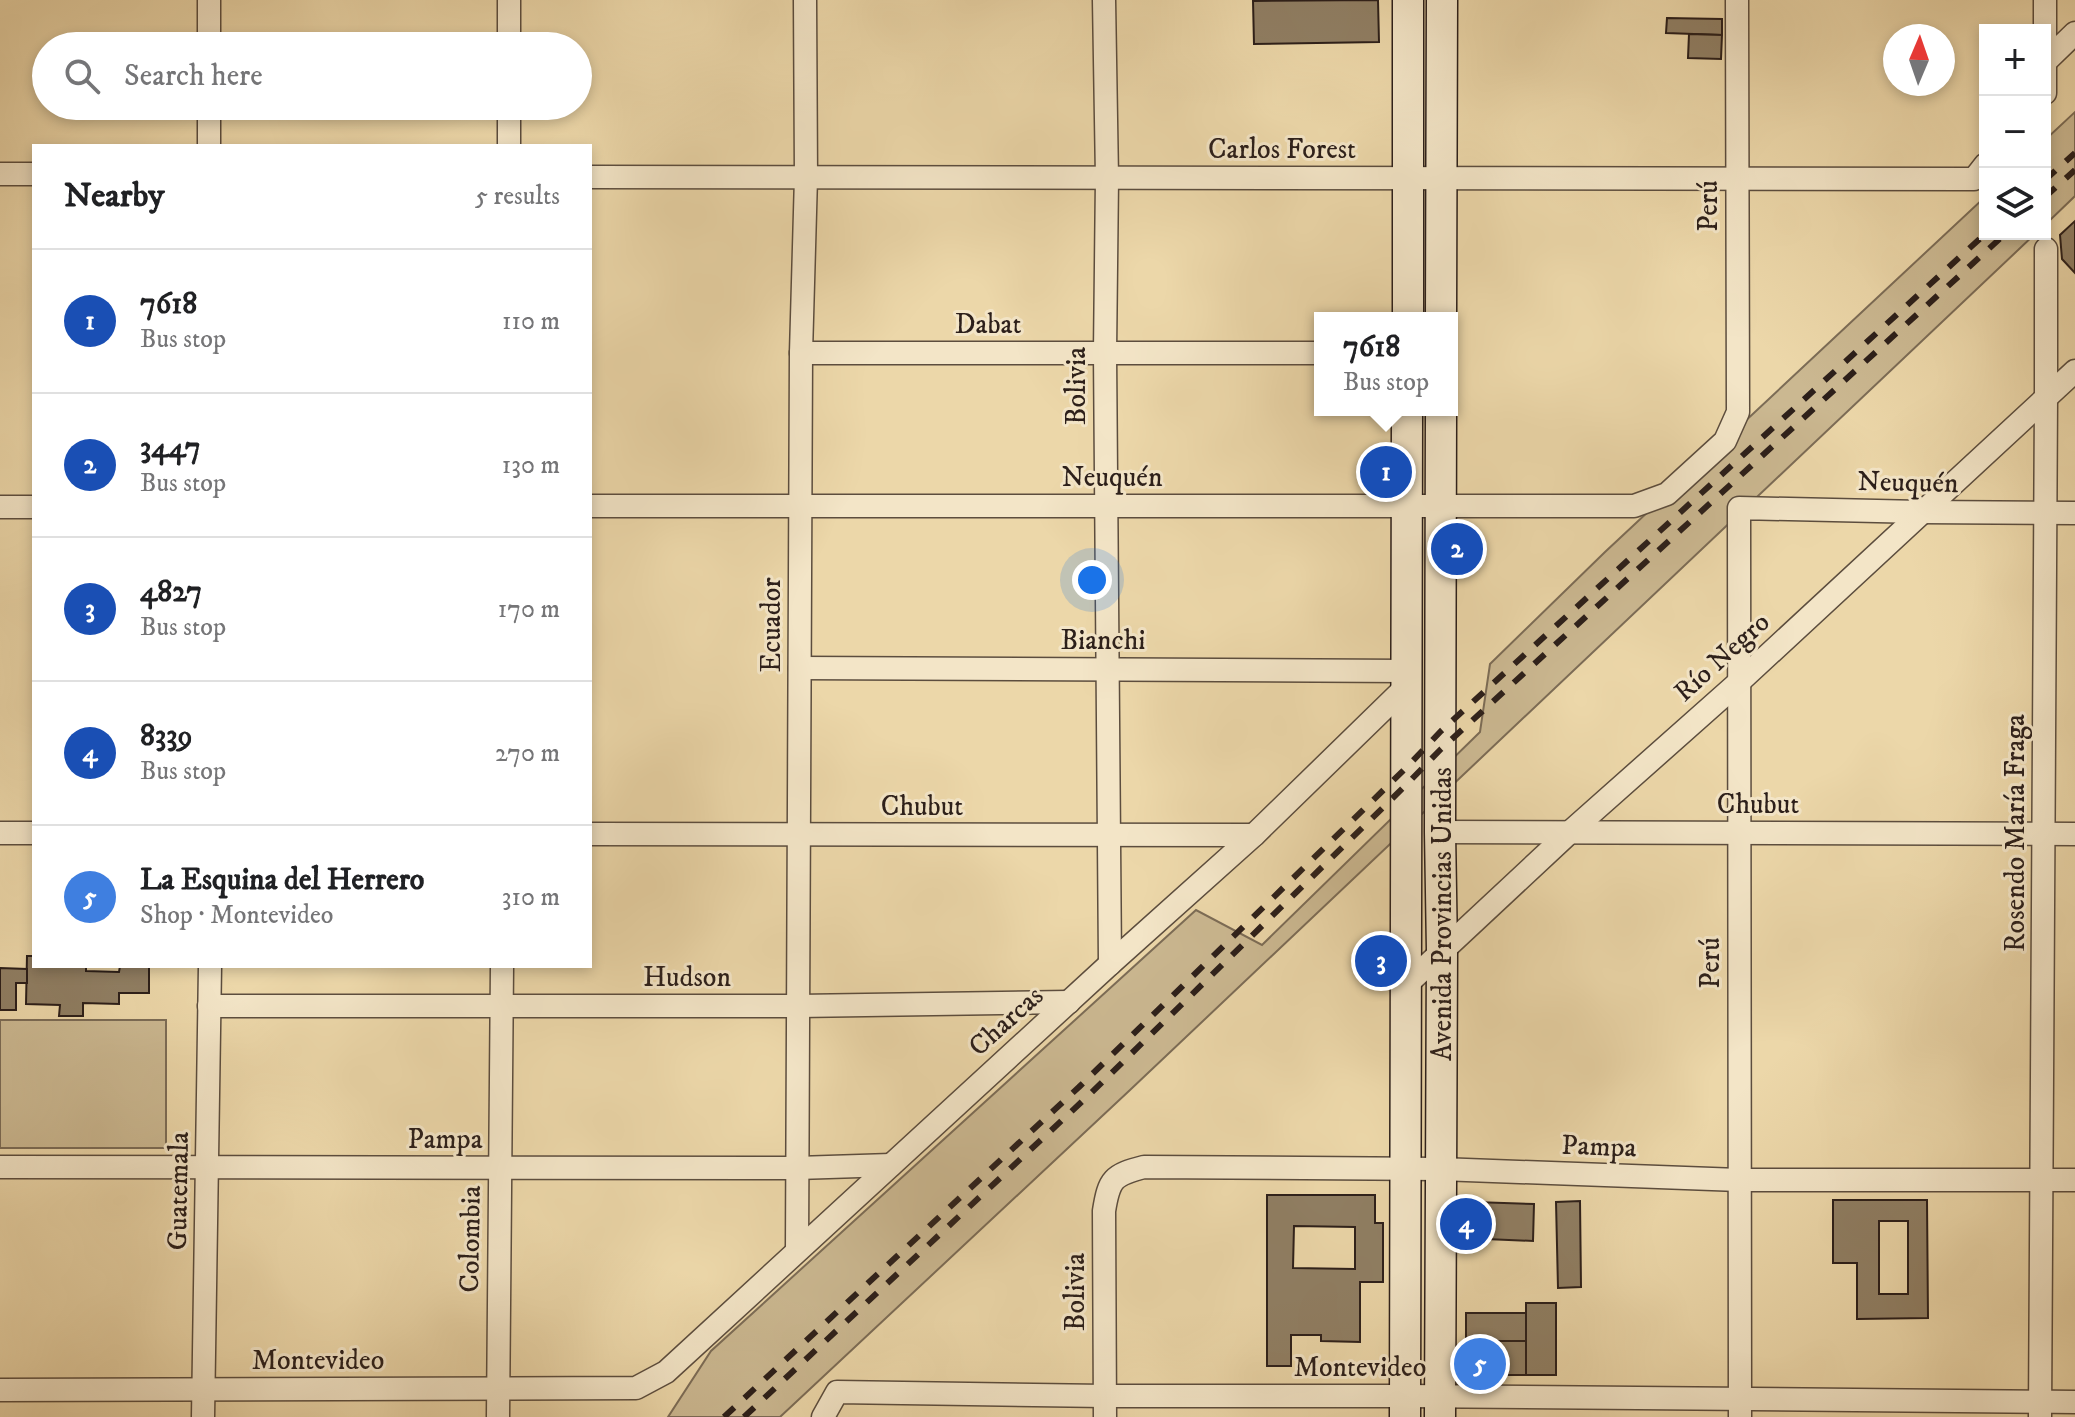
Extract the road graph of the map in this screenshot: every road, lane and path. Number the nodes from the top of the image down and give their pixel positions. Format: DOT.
graph roads {
  1 [pos="209,0"];
  2 [pos="509,0"];
  3 [pos="805,0"];
  4 [pos="1104,0"];
  5 [pos="1408,0"];
  6 [pos="1442,0"];
  7 [pos="1737,0"];
  8 [pos="2045,0"];
  9 [pos="2045,24"];
  10 [pos="209,32"];
  11 [pos="509,32"];
  12 [pos="2075,33"];
  13 [pos="2051,56"];
  14 [pos="209,120"];
  15 [pos="509,120"];
  16 [pos="209,144"];
  17 [pos="509,144"];
  18 [pos="1979,172"];
  19 [pos="0,174"];
  20 [pos="32,174"];
  21 [pos="592,177"];
  22 [pos="806,177"];
  23 [pos="1107,178"];
  24 [pos="1408,178"];
  25 [pos="1442,178"];
  26 [pos="1737,179"];
  27 [pos="2046,249"];
  28 [pos="1408,312"];
  29 [pos="1441,312"];
  30 [pos="801,353"];
  31 [pos="1105,353"];
  32 [pos="1314,353"];
  33 [pos="2075,371"];
  34 [pos="2046,398"];
  35 [pos="1407,416"];
  36 [pos="1441,416"];
  37 [pos="592,506"];
  38 [pos="800,506"];
  39 [pos="1106,506"];
  40 [pos="1407,506"];
  41 [pos="1441,506"];
  42 [pos="1634,506"];
  43 [pos="0,507"];
  44 [pos="32,507"];
  45 [pos="1739,508"];
  46 [pos="1921,512"];
  47 [pos="2046,512"];
  48 [pos="2075,513"];
  49 [pos="800,668"];
  50 [pos="1107,669"];
  51 [pos="1407,678"];
  52 [pos="1739,682"];
  53 [pos="1440,832"];
  54 [pos="1570,832"];
  55 [pos="1739,832"];
  56 [pos="0,833"];
  57 [pos="32,833"];
  58 [pos="592,834"];
  59 [pos="799,834"];
  60 [pos="2044,834"];
  61 [pos="2075,834"];
  62 [pos="1108,835"];
  63 [pos="1254,835"];
  64 [pos="1442,951"];
  65 [pos="1110,964"];
  66 [pos="210,968"];
  67 [pos="502,968"];
  68 [pos="1406,985"];
  69 [pos="1069,1002"];
  70 [pos="209,1006"];
  71 [pos="502,1006"];
  72 [pos="798,1006"];
  73 [pos="891,1165"];
  74 [pos="0,1167"];
  75 [pos="207,1167"];
  76 [pos="500,1168"];
  77 [pos="797,1168"];
  78 [pos="1406,1169"];
  79 [pos="1440,1169"];
  80 [pos="1122,1173"];
  81 [pos="1739,1180"];
  82 [pos="2041,1180"];
  83 [pos="2075,1180"];
  84 [pos="797,1250"];
  85 [pos="498,1388"];
  86 [pos="636,1388"];
  87 [pos="203,1389"];
  88 [pos="0,1390"];
  89 [pos="2075,1402"];
  90 [pos="1405,1406"];
  91 [pos="1105,1407"];
  92 [pos="1440,1407"];
  93 [pos="1740,1408"];
  94 [pos="1888,1408"];
  95 [pos="2040,1409"];
  96 [pos="203,1417"];
  97 [pos="498,1417"];
  98 [pos="823,1417"];
  1 -- 10 [label="street"];
  2 -- 11 [label="street"];
  3 -- 22 [label="street, Ecuador"];
  4 -- 23 [label="street, Bolivia"];
  5 -- 24 [label="main road"];
  6 -- 25 [label="main road"];
  7 -- 26 [label="street, Perú"];
  8 -- 9 [label="street"];
  12 -- 13 [label="street"];
  14 -- 16 [label="street"];
  15 -- 17 [label="street"];
  18 -- 26 [label="street, Carlos Forest"];
  19 -- 20 [label="street"];
  21 -- 22 [label="street, Carlos Forest"];
  22 -- 23 [label="street, Carlos Forest"];
  22 -- 30 [label="street, Ecuador"];
  23 -- 24 [label="street, Carlos Forest"];
  23 -- 31 [label="street, Bolivia"];
  24 -- 25 [label="street, Carlos Forest"];
  24 -- 28 [label="main road"];
  25 -- 26 [label="street, Carlos Forest"];
  25 -- 29 [label="main road"];
  26 -- 42 [label="street, Perú"];
  27 -- 34 [label="street, Rosendo María Fraga"];
  30 -- 31 [label="street, Dabat"];
  30 -- 38 [label="street, Ecuador"];
  31 -- 32 [label="street, Dabat"];
  31 -- 39 [label="street, Bolivia"];
  33 -- 34 [label="street, Río Negro"];
  34 -- 46 [label="street, Río Negro"];
  34 -- 47 [label="street, Rosendo María Fraga"];
  35 -- 40 [label="main road, Avenida Provincias Unidas"];
  36 -- 41 [label="main road, Avenida Provincias Unidas"];
  37 -- 38 [label="street, Neuquén"];
  38 -- 39 [label="street, Neuquén"];
  38 -- 49 [label="street, Ecuador"];
  39 -- 40 [label="street, Neuquén"];
  39 -- 50 [label="street, Bolivia"];
  40 -- 41 [label="street, Neuquén"];
  40 -- 51 [label="main road, Avenida Provincias Unidas"];
  41 -- 42 [label="street, Neuquén"];
  41 -- 53 [label="main road, Avenida Provincias Unidas"];
  43 -- 44 [label="street"];
  45 -- 46 [label="street, Neuquén"];
  45 -- 52 [label="street, Perú"];
  46 -- 47 [label="street, Neuquén"];
  46 -- 52 [label="street, Río Negro"];
  47 -- 48 [label="street, Neuquén"];
  47 -- 60 [label="street, Rosendo María Fraga"];
  49 -- 50 [label="street, Bianchi"];
  49 -- 59 [label="street, Ecuador"];
  50 -- 51 [label="street, Bianchi"];
  50 -- 62 [label="street, Bolivia"];
  51 -- 63 [label="street, Charcas"];
  51 -- 68 [label="main road, Avenida Provincias Unidas"];
  52 -- 54 [label="street, Río Negro"];
  52 -- 55 [label="street, Perú"];
  53 -- 54 [label="street, Chubut"];
  53 -- 64 [label="main road, Avenida Provincias Unidas"];
  54 -- 55 [label="street, Chubut"];
  54 -- 64 [label="street, Río Negro"];
  55 -- 60 [label="street, Chubut"];
  55 -- 81 [label="street, Perú"];
  56 -- 57 [label="street"];
  58 -- 59 [label="street, Chubut"];
  59 -- 62 [label="street, Chubut"];
  59 -- 72 [label="street, Ecuador"];
  60 -- 61 [label="street, Chubut"];
  60 -- 82 [label="street, Rosendo María Fraga"];
  62 -- 63 [label="street, Chubut"];
  62 -- 65 [label="street, Bolivia"];
  63 -- 65 [label="street, Charcas"];
  64 -- 68 [label="street, Río Negro"];
  64 -- 79 [label="main road, Avenida Provincias Unidas"];
  65 -- 69 [label="street, Charcas"];
  66 -- 70 [label="street, Guatemala"];
  67 -- 71 [label="street, Colombia"];
  68 -- 78 [label="main road, Avenida Provincias Unidas"];
  69 -- 72 [label="street, Hudson"];
  69 -- 73 [label="street, Charcas"];
  70 -- 71 [label="street, Hudson"];
  70 -- 75 [label="street, Guatemala"];
  71 -- 72 [label="street, Hudson"];
  71 -- 76 [label="street, Colombia"];
  72 -- 77 [label="street, Ecuador"];
  73 -- 77 [label="street, Pampa"];
  73 -- 84 [label="street, Charcas"];
  74 -- 75 [label="street, Pampa"];
  75 -- 76 [label="street, Pampa"];
  75 -- 87 [label="street, Guatemala"];
  76 -- 77 [label="street, Pampa"];
  76 -- 85 [label="street, Colombia"];
  77 -- 84 [label="street, Ecuador"];
  78 -- 79 [label="street, Pampa"];
  78 -- 80 [label="street, Pampa"];
  78 -- 90 [label="main road, Avenida Provincias Unidas"];
  79 -- 81 [label="street, Pampa"];
  79 -- 92 [label="main road, Avenida Provincias Unidas"];
  80 -- 91 [label="street, Bolivia"];
  81 -- 82 [label="street, Pampa"];
  81 -- 93 [label="street, Perú"];
  82 -- 83 [label="street, Pampa"];
  82 -- 95 [label="street, Rosendo María Fraga"];
  84 -- 86 [label="street, Charcas"];
  85 -- 86 [label="street, Montevideo"];
  85 -- 87 [label="street, Montevideo"];
  85 -- 97 [label="street, Colombia"];
  87 -- 88 [label="street, Montevideo"];
  87 -- 96 [label="street, Guatemala"];
  89 -- 95 [label="street, Montevideo"];
  90 -- 91 [label="street, Montevideo"];
  90 -- 92 [label="street, Montevideo"];
  91 -- 98 [label="street, Montevideo"];
  92 -- 93 [label="street, Montevideo"];
  93 -- 94 [label="street, Montevideo"];
  94 -- 95 [label="street, Montevideo"];
}
